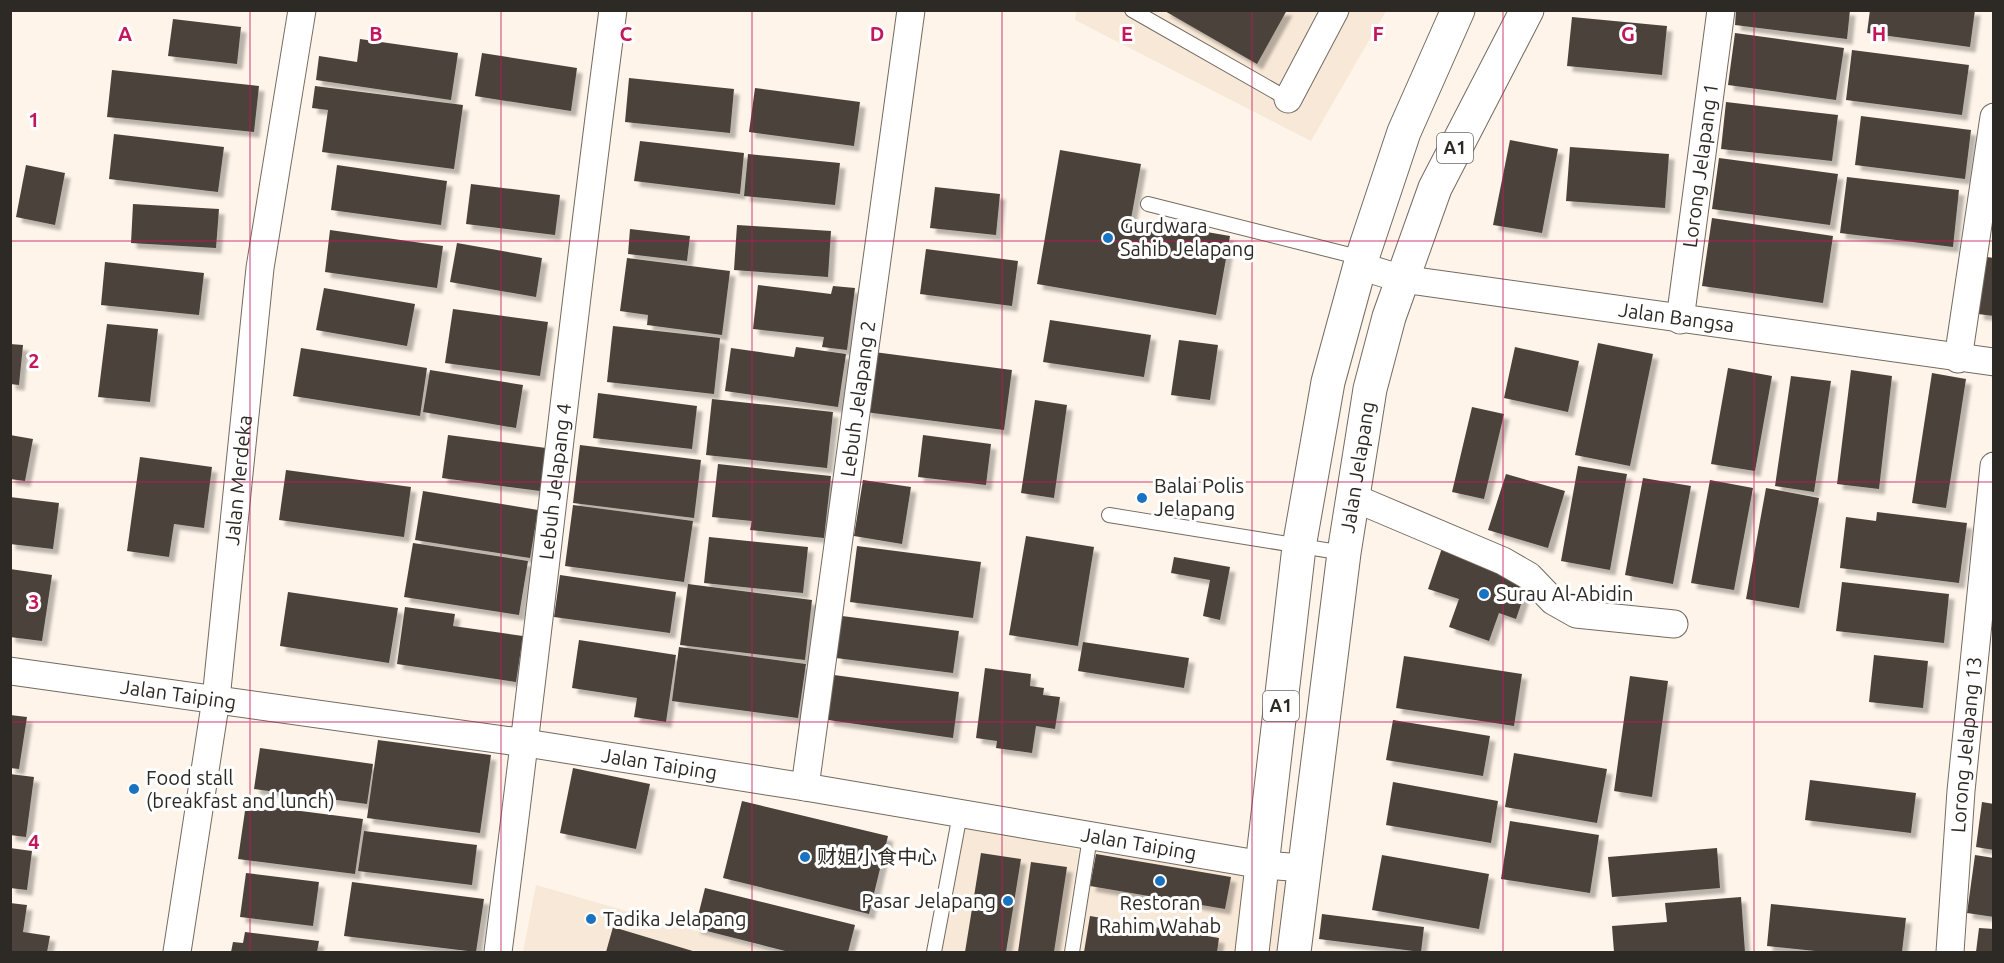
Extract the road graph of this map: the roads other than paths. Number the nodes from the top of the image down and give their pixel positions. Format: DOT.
graph roads {
  1 [pos="302,10"];
  2 [pos="614,10"];
  3 [pos="911,10"];
  4 [pos="1132,10"];
  5 [pos="1335,10"];
  6 [pos="1504,10"];
  7 [pos="1527,10"];
  8 [pos="1721,10"];
  9 [pos="1453,16"];
  10 [pos="1288,99"];
  11 [pos="1994,117"];
  12 [pos="1148,204"];
  13 [pos="1361,262"];
  14 [pos="1402,279"];
  15 [pos="1680,320"];
  16 [pos="1958,358"];
  17 [pos="1994,362"];
  18 [pos="1994,466"];
  19 [pos="1352,497"];
  20 [pos="1109,515"];
  21 [pos="1299,547"];
  22 [pos="1344,553"];
  23 [pos="1674,624"];
  24 [pos="10,670"];
  25 [pos="216,699"];
  26 [pos="526,742"];
  27 [pos="805,787"];
  28 [pos="960,814"];
  29 [pos="1090,837"];
  30 [pos="1263,865"];
  31 [pos="1304,868"];
  32 [pos="177,952"];
  33 [pos="498,952"];
  34 [pos="934,952"];
  35 [pos="1072,952"];
  36 [pos="1252,952"];
  37 [pos="1294,952"];
  38 [pos="1950,952"];
  1 -- 25 [label="street, Jalan Merdeka"];
  2 -- 26 [label="street, Lebuh Jelapang 4"];
  3 -- 27 [label="street, Lebuh Jelapang 2"];
  4 -- 10 [label="lane"];
  5 -- 10 [label="street"];
  6 -- 14 [label="main road"];
  7 -- 14 [label="main road, Jalan Jelapang / A1"];
  8 -- 15 [label="street, Lorong Jelapang 1"];
  9 -- 13 [label="main road, A1"];
  11 -- 16 [label="street"];
  12 -- 13 [label="lane"];
  13 -- 14 [label="street, Jalan Bangsa"];
  13 -- 21 [label="main road, A1"];
  14 -- 15 [label="street, Jalan Bangsa"];
  14 -- 19 [label="main road, Jalan Jelapang / A1"];
  15 -- 16 [label="street, Jalan Bangsa"];
  16 -- 17 [label="street, Jalan Bangsa"];
  18 -- 38 [label="street, Lorong Jelapang 13"];
  19 -- 22 [label="main road, Jalan Jelapang / A1"];
  19 -- 23 [label="street"];
  20 -- 21 [label="lane"];
  21 -- 22 [label="lane"];
  21 -- 30 [label="main road, A1"];
  22 -- 31 [label="main road, Jalan Jelapang / A1"];
  24 -- 25 [label="street, Jalan Taiping"];
  25 -- 26 [label="street, Jalan Taiping"];
  25 -- 32 [label="street, Jalan Merdeka"];
  26 -- 27 [label="street, Jalan Taiping"];
  26 -- 33 [label="street, Lebuh Jelapang 4"];
  27 -- 28 [label="street, Jalan Taiping"];
  28 -- 29 [label="street, Jalan Taiping"];
  28 -- 34 [label="lane"];
  29 -- 30 [label="street, Jalan Taiping"];
  29 -- 35 [label="lane"];
  30 -- 31 [label="street, Jalan Taiping"];
  30 -- 36 [label="main road, A1"];
  31 -- 37 [label="main road, Jalan Jelapang / A1"];
}
